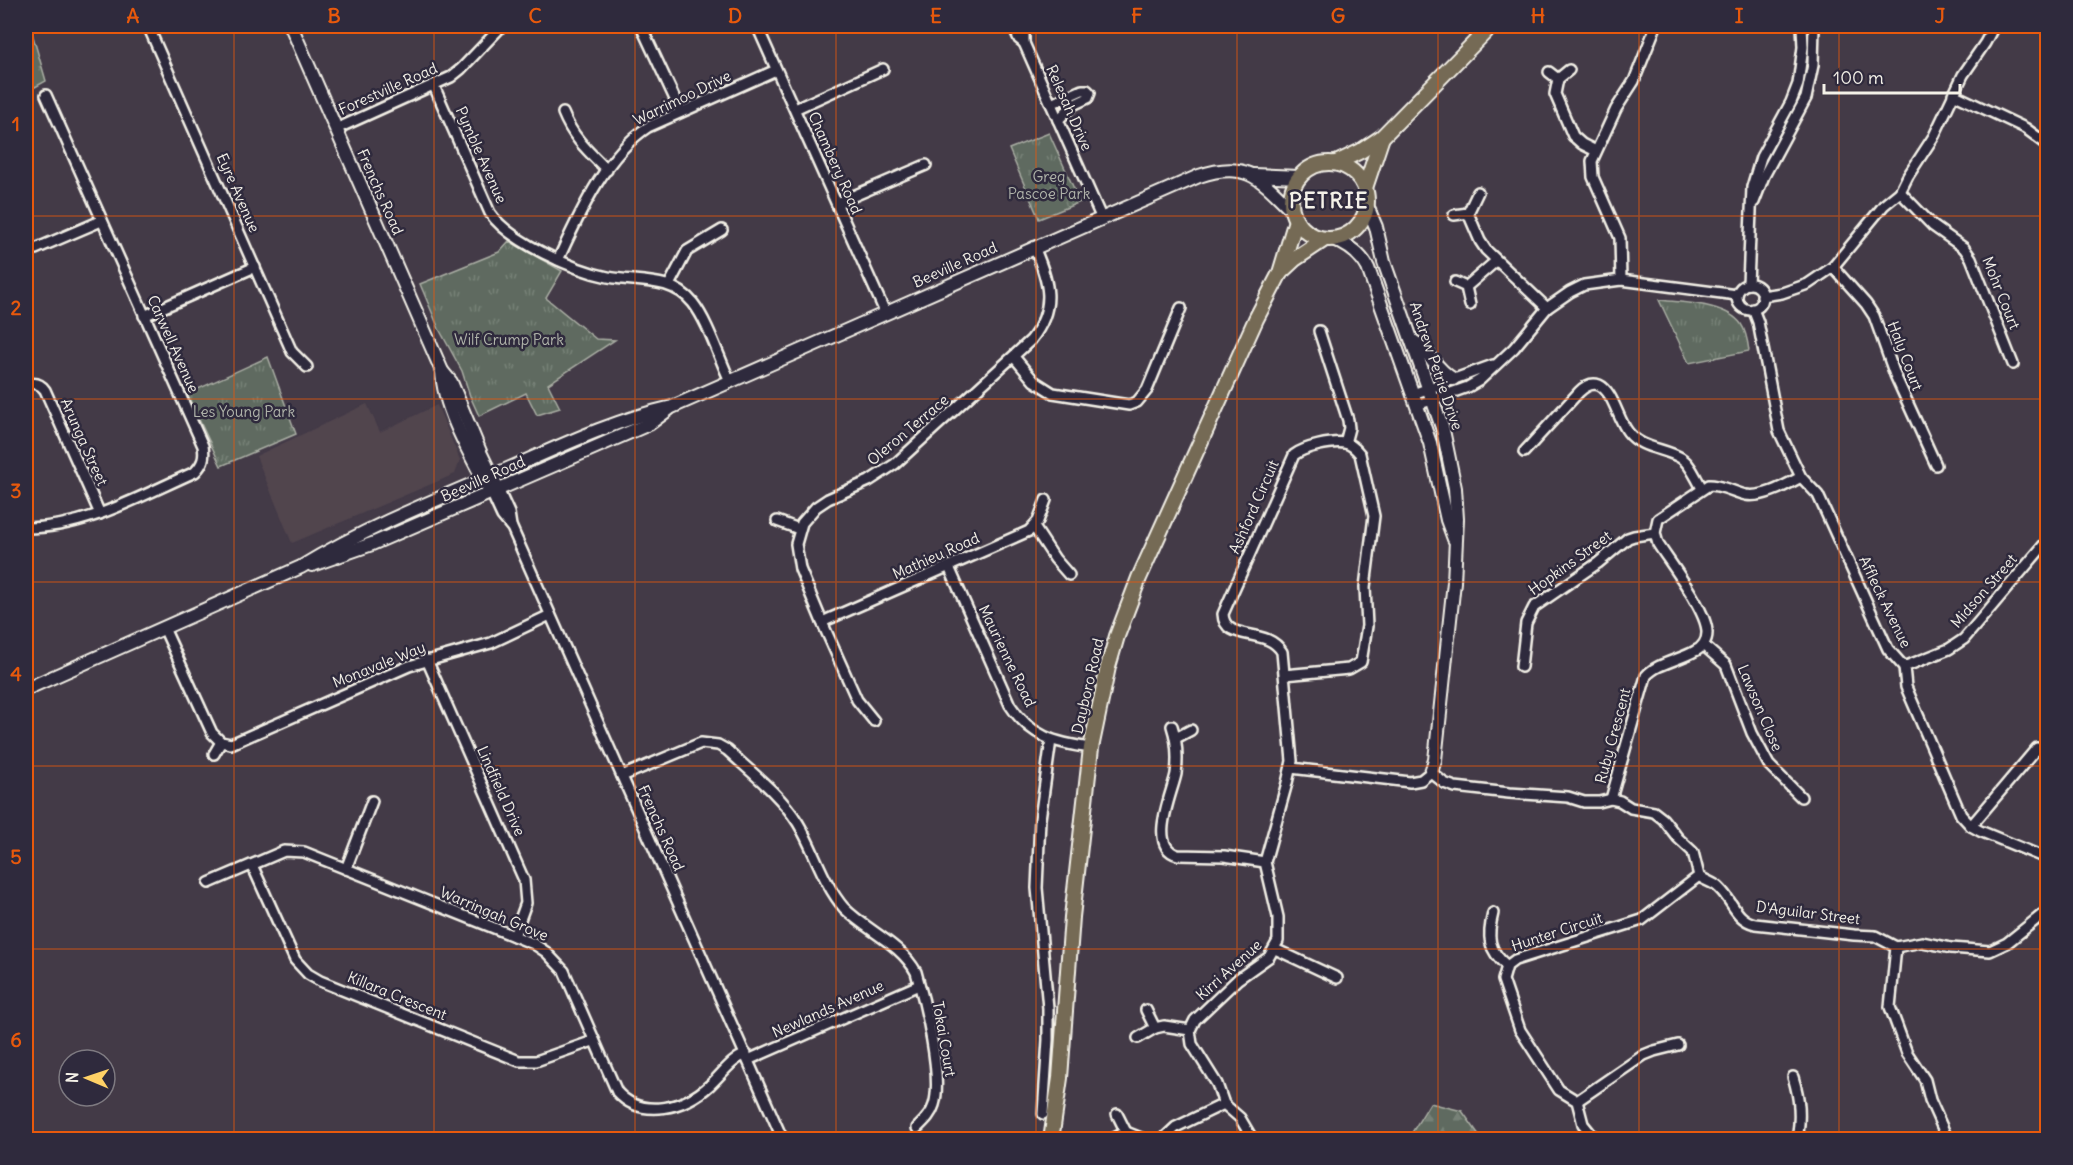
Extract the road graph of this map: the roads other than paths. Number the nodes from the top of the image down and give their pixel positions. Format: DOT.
graph roads {
  1 [pos="148,26"];
  2 [pos="291,26"];
  3 [pos="502,26"];
  4 [pos="641,26"];
  5 [pos="757,26"];
  6 [pos="1013,26"];
  7 [pos="1024,26"];
  8 [pos="1491,26"];
  9 [pos="1656,26"];
  10 [pos="1802,26"];
  11 [pos="1814,26"];
  12 [pos="1994,26"];
  13 [pos="1024,43"];
  14 [pos="883,69"];
  15 [pos="776,70"];
  16 [pos="1569,70"];
  17 [pos="1549,72"];
  18 [pos="1558,79"];
  19 [pos="434,86"];
  20 [pos="1953,94"];
  21 [pos="46,95"];
  22 [pos="1051,104"];
  23 [pos="795,110"];
  24 [pos="681,112"];
  25 [pos="563,113"];
  26 [pos="1058,120"];
  27 [pos="336,129"];
  28 [pos="1382,137"];
  29 [pos="2048,145"];
  30 [pos="1596,151"];
  31 [pos="1336,163"];
  32 [pos="926,165"];
  33 [pos="607,170"];
  34 [pos="1253,175"];
  35 [pos="1299,177"];
  36 [pos="1365,188"];
  37 [pos="1478,192"];
  38 [pos="1900,192"];
  39 [pos="837,203"];
  40 [pos="1752,205"];
  41 [pos="1367,206"];
  42 [pos="1468,213"];
  43 [pos="1294,215"];
  44 [pos="1454,215"];
  45 [pos="1101,218"];
  46 [pos="101,220"];
  47 [pos="722,230"];
  48 [pos="1329,239"];
  49 [pos="1034,247"];
  50 [pos="26,253"];
  51 [pos="558,260"];
  52 [pos="1496,261"];
  53 [pos="255,267"];
  54 [pos="1833,267"];
  55 [pos="1280,273"];
  56 [pos="1621,280"];
  57 [pos="1455,282"];
  58 [pos="1748,284"];
  59 [pos="669,285"];
  60 [pos="1466,287"];
  61 [pos="1737,296"];
  62 [pos="1762,296"];
  63 [pos="1470,305"];
  64 [pos="1181,308"];
  65 [pos="1547,308"];
  66 [pos="1753,309"];
  67 [pos="885,312"];
  68 [pos="144,316"];
  69 [pos="1319,331"];
  70 [pos="1412,340"];
  71 [pos="1014,357"];
  72 [pos="1495,364"];
  73 [pos="2013,364"];
  74 [pos="307,368"];
  75 [pos="1454,379"];
  76 [pos="730,381"];
  77 [pos="26,385"];
  78 [pos="1431,395"];
  79 [pos="1415,400"];
  80 [pos="672,407"];
  81 [pos="1345,443"];
  82 [pos="1524,452"];
  83 [pos="1936,465"];
  84 [pos="1801,477"];
  85 [pos="488,478"];
  86 [pos="1702,488"];
  87 [pos="494,490"];
  88 [pos="1046,500"];
  89 [pos="100,514"];
  90 [pos="777,521"];
  91 [pos="1034,527"];
  92 [pos="26,528"];
  93 [pos="799,529"];
  94 [pos="1655,533"];
  95 [pos="1455,540"];
  96 [pos="2048,540"];
  97 [pos="301,567"];
  98 [pos="949,567"];
  99 [pos="1069,574"];
  100 [pos="550,615"];
  101 [pos="822,622"];
  102 [pos="164,628"];
  103 [pos="1703,645"];
  104 [pos="427,660"];
  105 [pos="1521,667"];
  106 [pos="1904,668"];
  107 [pos="1284,675"];
  108 [pos="26,689"];
  109 [pos="874,721"];
  110 [pos="1173,726"];
  111 [pos="1191,730"];
  112 [pos="1176,738"];
  113 [pos="1051,740"];
  114 [pos="220,742"];
  115 [pos="1091,748"];
  116 [pos="2037,748"];
  117 [pos="214,754"];
  118 [pos="1291,768"];
  119 [pos="1431,772"];
  120 [pos="622,776"];
  121 [pos="1801,796"];
  122 [pos="1611,798"];
  123 [pos="372,801"];
  124 [pos="1971,826"];
  125 [pos="2048,859"];
  126 [pos="1265,862"];
  127 [pos="252,865"];
  128 [pos="346,869"];
  129 [pos="1699,876"];
  130 [pos="209,883"];
  131 [pos="2048,910"];
  132 [pos="1493,913"];
  133 [pos="514,936"];
  134 [pos="1896,947"];
  135 [pos="1275,949"];
  136 [pos="1507,966"];
  137 [pos="1337,978"];
  138 [pos="919,985"];
  139 [pos="1146,1010"];
  140 [pos="1155,1028"];
  141 [pos="1190,1030"];
  142 [pos="1138,1038"];
  143 [pos="593,1041"];
  144 [pos="1678,1045"];
  145 [pos="747,1057"];
  146 [pos="1793,1077"];
  147 [pos="1578,1101"];
  148 [pos="1224,1104"];
  149 [pos="1043,1114"];
  150 [pos="1117,1114"];
  151 [pos="917,1128"];
  152 [pos="1126,1132"];
  153 [pos="783,1140"];
  154 [pos="1051,1140"];
  155 [pos="1110,1140"];
  156 [pos="1146,1140"];
  157 [pos="1162,1140"];
  158 [pos="1253,1140"];
  159 [pos="1596,1140"];
  160 [pos="1797,1140"];
  161 [pos="1948,1140"];
  1 -- 53 [label="street, Eyre Avenue"];
  2 -- 27 [label="main road, Frenchs Road"];
  3 -- 19 [label="street, Forestville Road"];
  4 -- 24 [label="street"];
  5 -- 15 [label="street, Chambery Road"];
  6 -- 13 [label="street, Relesah Drive"];
  7 -- 13 [label="street, Relesah Drive"];
  8 -- 28 [label="main road"];
  9 -- 30 [label="street"];
  10 -- 40 [label="street"];
  11 -- 40 [label="street"];
  12 -- 20 [label="street"];
  13 -- 22 [label="street, Relesah Drive"];
  14 -- 23 [label="street"];
  15 -- 23 [label="street, Chambery Road"];
  15 -- 24 [label="street, Warrimoo Drive"];
  16 -- 18 [label="street"];
  17 -- 18 [label="street"];
  18 -- 30 [label="street"];
  19 -- 27 [label="street, Forestville Road"];
  19 -- 51 [label="street, Pymble Avenue"];
  20 -- 29 [label="street"];
  20 -- 38 [label="street"];
  21 -- 46 [label="street, Carwell Avenue"];
  22 -- 26 [label="street, Relesah Drive"];
  22 -- 26 [label="street"];
  23 -- 39 [label="street, Chambery Road"];
  24 -- 33 [label="street, Warrimoo Drive"];
  25 -- 33 [label="street"];
  26 -- 45 [label="street, Relesah Drive"];
  27 -- 85 [label="main road, Frenchs Road"];
  28 -- 31 [label="main road"];
  28 -- 36 [label="main road"];
  30 -- 56 [label="street"];
  31 -- 35 [label="main road"];
  31 -- 36 [label="main road"];
  32 -- 39 [label="street"];
  33 -- 51 [label="street, Warrimoo Drive"];
  34 -- 35 [label="main road, Beeville Road"];
  34 -- 43 [label="main road"];
  34 -- 45 [label="main road, Beeville Road"];
  35 -- 43 [label="main road"];
  36 -- 41 [label="main road"];
  37 -- 42 [label="street"];
  38 -- 54 [label="street"];
  38 -- 73 [label="street, Mohr Court"];
  39 -- 67 [label="street, Chambery Road"];
  40 -- 58 [label="street"];
  41 -- 48 [label="main road"];
  41 -- 70 [label="main road, Andrew Petrie Drive"];
  42 -- 44 [label="street"];
  42 -- 52 [label="street"];
  43 -- 48 [label="main road"];
  43 -- 55 [label="main road, Dayboro Road"];
  45 -- 49 [label="main road, Beeville Road"];
  46 -- 50 [label="street"];
  46 -- 68 [label="street, Carwell Avenue"];
  47 -- 59 [label="street"];
  48 -- 55 [label="main road, Dayboro Road"];
  48 -- 79 [label="main road, Andrew Petrie Drive"];
  49 -- 67 [label="main road, Beeville Road"];
  49 -- 71 [label="street, Oleron Terrace"];
  51 -- 59 [label="street, Pymble Avenue"];
  52 -- 60 [label="street"];
  52 -- 65 [label="street"];
  53 -- 68 [label="street"];
  53 -- 74 [label="street, Eyre Avenue"];
  54 -- 62 [label="street"];
  54 -- 83 [label="street, Haly Court"];
  55 -- 115 [label="main road, Dayboro Road"];
  56 -- 61 [label="street"];
  56 -- 65 [label="street"];
  57 -- 60 [label="street"];
  58 -- 61 [label="street"];
  58 -- 62 [label="street"];
  59 -- 76 [label="street, Pymble Avenue"];
  60 -- 63 [label="street"];
  61 -- 66 [label="street"];
  62 -- 66 [label="street"];
  64 -- 71 [label="street"];
  65 -- 72 [label="street"];
  66 -- 84 [label="street, Affleck Avenue"];
  67 -- 76 [label="main road, Beeville Road"];
  68 -- 89 [label="street, Carwell Avenue"];
  69 -- 81 [label="street"];
  70 -- 75 [label="main road"];
  70 -- 78 [label="main road, Andrew Petrie Drive"];
  71 -- 93 [label="street, Oleron Terrace"];
  72 -- 75 [label="street"];
  72 -- 78 [label="street"];
  75 -- 78 [label="street"];
  76 -- 80 [label="main road, Beeville Road"];
  77 -- 89 [label="street, Arunga Street"];
  78 -- 79 [label="street"];
  78 -- 95 [label="main road, Andrew Petrie Drive"];
  79 -- 95 [label="main road, Andrew Petrie Drive"];
  80 -- 85 [label="main road, Beeville Road"];
  80 -- 87 [label="main road, Beeville Road"];
  81 -- 107 [label="street"];
  81 -- 107 [label="street, Ashford Circuit"];
  82 -- 86 [label="street"];
  84 -- 86 [label="street"];
  84 -- 106 [label="street, Affleck Avenue"];
  85 -- 87 [label="main road, Frenchs Road"];
  85 -- 97 [label="main road, Beeville Road"];
  86 -- 94 [label="street"];
  87 -- 97 [label="main road, Beeville Road"];
  87 -- 100 [label="street, Frenchs Road"];
  88 -- 91 [label="street"];
  89 -- 92 [label="street, Carwell Avenue"];
  90 -- 93 [label="street"];
  91 -- 98 [label="street, Mathieu Road"];
  91 -- 99 [label="street"];
  93 -- 101 [label="street"];
  94 -- 103 [label="street"];
  94 -- 105 [label="street, Hopkins Street"];
  95 -- 119 [label="main road, Andrew Petrie Drive"];
  96 -- 106 [label="street, Midson Street"];
  97 -- 102 [label="main road, Beeville Road"];
  98 -- 101 [label="street, Mathieu Road"];
  98 -- 113 [label="street, Maurienne Road"];
  100 -- 104 [label="street, Monavale Way"];
  100 -- 120 [label="street, Frenchs Road"];
  101 -- 109 [label="street"];
  102 -- 108 [label="main road, Beeville Road"];
  102 -- 114 [label="street"];
  103 -- 121 [label="street, Lawson Close"];
  103 -- 122 [label="street, Ruby Crescent"];
  104 -- 114 [label="street, Monavale Way"];
  104 -- 133 [label="street, Lindfield Drive"];
  106 -- 124 [label="street, Affleck Avenue"];
  107 -- 118 [label="street, Ashford Circuit"];
  110 -- 112 [label="street"];
  111 -- 112 [label="street"];
  112 -- 126 [label="street"];
  113 -- 115 [label="street, Maurienne Road"];
  113 -- 149 [label="street, Dayboro Road"];
  114 -- 117 [label="street"];
  115 -- 154 [label="main road, Dayboro Road"];
  116 -- 124 [label="street"];
  118 -- 119 [label="street"];
  118 -- 126 [label="street, Kirri Avenue"];
  119 -- 122 [label="street"];
  120 -- 138 [label="street, Tokai Court"];
  120 -- 145 [label="street, Frenchs Road"];
  122 -- 129 [label="street"];
  123 -- 128 [label="street"];
  124 -- 125 [label="street"];
  126 -- 135 [label="street, Kirri Avenue"];
  127 -- 128 [label="street, Warringah Grove"];
  127 -- 130 [label="street, Warringah Grove"];
  127 -- 143 [label="street, Killara Crescent"];
  128 -- 133 [label="street, Warringah Grove"];
  129 -- 134 [label="street, D'Aguilar Street"];
  129 -- 136 [label="street, Hunter Circuit"];
  131 -- 134 [label="street"];
  132 -- 136 [label="street"];
  133 -- 143 [label="street, Warringah Grove"];
  134 -- 161 [label="street"];
  135 -- 137 [label="street"];
  135 -- 141 [label="street, Kirri Avenue"];
  136 -- 147 [label="street, Hunter Circuit"];
  138 -- 145 [label="street, Newlands Avenue"];
  138 -- 151 [label="street, Tokai Court"];
  139 -- 140 [label="street"];
  140 -- 141 [label="street"];
  140 -- 142 [label="street"];
  141 -- 148 [label="street"];
  143 -- 145 [label="street, Warringah Grove"];
  144 -- 147 [label="street"];
  145 -- 153 [label="street, Frenchs Road"];
  146 -- 160 [label="street"];
  147 -- 159 [label="street"];
  148 -- 157 [label="street"];
  148 -- 158 [label="street"];
  150 -- 152 [label="street"];
  152 -- 155 [label="street"];
  152 -- 156 [label="street"];
}
